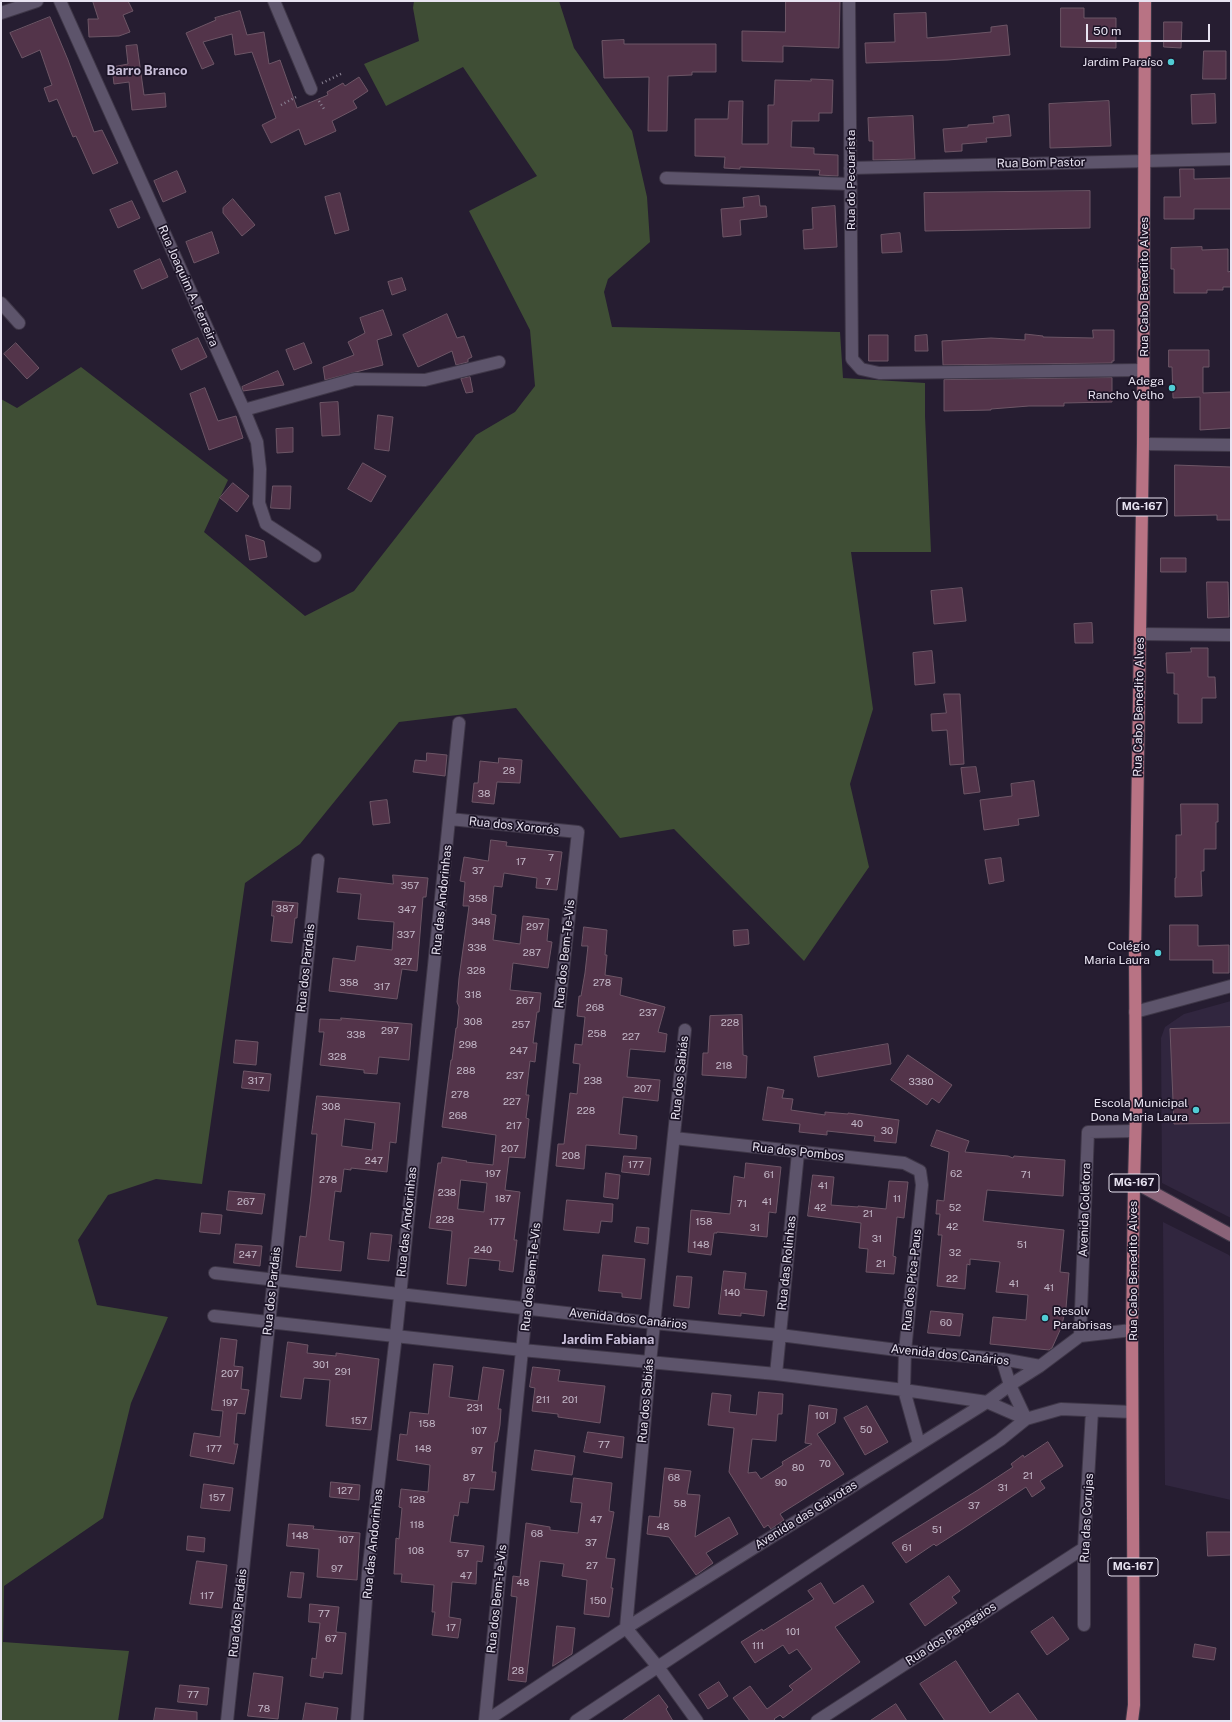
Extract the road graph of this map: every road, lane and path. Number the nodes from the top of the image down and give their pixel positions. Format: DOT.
graph roads {
  1 [pos="37,1"];
  2 [pos="60,1"];
  3 [pos="274,1"];
  4 [pos="849,1"];
  5 [pos="1145,1"];
  6 [pos="1,13"];
  7 [pos="343,73"];
  8 [pos="311,89"];
  9 [pos="281,105"];
  10 [pos="1231,159"];
  11 [pos="1144,160"];
  12 [pos="850,168"];
  13 [pos="666,178"];
  14 [pos="851,184"];
  15 [pos="1,303"];
  16 [pos="19,323"];
  17 [pos="499,362"];
  18 [pos="1143,370"];
  19 [pos="244,410"];
  20 [pos="1143,444"];
  21 [pos="1231,445"];
  22 [pos="315,556"];
  23 [pos="1140,634"];
  24 [pos="1231,635"];
  25 [pos="460,723"];
  26 [pos="450,819"];
  27 [pos="578,832"];
  28 [pos="318,860"];
  29 [pos="1231,986"];
  30 [pos="1135,1012"];
  31 [pos="685,1030"];
  32 [pos="1135,1131"];
  33 [pos="674,1138"];
  34 [pos="798,1153"];
  35 [pos="920,1171"];
  36 [pos="1134,1182"];
  37 [pos="1231,1235"];
  38 [pos="215,1273"];
  39 [pos="274,1280"];
  40 [pos="400,1294"];
  41 [pos="528,1308"];
  42 [pos="214,1316"];
  43 [pos="269,1323"];
  44 [pos="654,1323"];
  45 [pos="1132,1330"];
  46 [pos="780,1334"];
  47 [pos="396,1335"];
  48 [pos="1080,1336"];
  49 [pos="522,1350"];
  50 [pos="905,1351"];
  51 [pos="1002,1359"];
  52 [pos="650,1362"];
  53 [pos="1040,1366"];
  54 [pos="776,1374"];
  55 [pos="1010,1385"];
  56 [pos="904,1390"];
  57 [pos="987,1402"];
  58 [pos="1092,1411"];
  59 [pos="1132,1412"];
  60 [pos="1026,1419"];
  61 [pos="919,1444"];
  62 [pos="1084,1548"];
  63 [pos="1084,1625"];
  64 [pos="626,1628"];
  65 [pos="658,1667"];
  66 [pos="227,1721"];
  67 [pos="357,1721"];
  68 [pos="486,1721"];
  69 [pos="576,1721"];
  70 [pos="697,1721"];
  71 [pos="817,1721"];
  72 [pos="1132,1721"];
  1 -- 6 [label="street"];
  2 -- 19 [label="street, Rua Joaquim A. Ferreira"];
  3 -- 8 [label="street"];
  4 -- 12 [label="street, Rua do Pecuarista"];
  5 -- 11 [label="main road, Rua Cabo Benedito Alves / MG-167"];
  7 -- 8 [label="path"];
  8 -- 9 [label="path"];
  10 -- 11 [label="street, Rua Bom Pastor"];
  11 -- 12 [label="street, Rua Bom Pastor"];
  11 -- 18 [label="main road, Rua Cabo Benedito Alves / MG-167"];
  12 -- 14 [label="street, Rua do Pecuarista"];
  13 -- 14 [label="street"];
  14 -- 18 [label="street, Rua do Pecuarista"];
  15 -- 16 [label="street"];
  17 -- 19 [label="street"];
  18 -- 20 [label="main road, Rua Cabo Benedito Alves / MG-167"];
  19 -- 22 [label="street, Rua Joaquim A. Ferreira"];
  20 -- 21 [label="street"];
  20 -- 23 [label="main road, Rua Cabo Benedito Alves / MG-167"];
  23 -- 24 [label="street"];
  23 -- 30 [label="main road, Rua Cabo Benedito Alves / MG-167"];
  25 -- 26 [label="street, Rua das Andorinhas"];
  26 -- 27 [label="street, Rua dos Xororós"];
  26 -- 40 [label="street, Rua das Andorinhas"];
  27 -- 41 [label="street, Rua dos Bem-Te-Vis"];
  28 -- 39 [label="street, Rua dos Pardais"];
  29 -- 30 [label="street"];
  30 -- 32 [label="main road, Rua Cabo Benedito Alves / MG-167"];
  31 -- 33 [label="street, Rua dos Sabiás"];
  32 -- 36 [label="main road, Rua Cabo Benedito Alves / MG-167"];
  32 -- 48 [label="street, Avenida Coletora"];
  33 -- 34 [label="street, Rua dos Pombos"];
  33 -- 44 [label="street, Rua dos Sabiás"];
  34 -- 35 [label="street, Rua dos Pombos"];
  34 -- 46 [label="street, Rua das Rolinhas"];
  35 -- 50 [label="street, Rua dos Pica-Paus"];
  36 -- 37 [label="street"];
  36 -- 45 [label="main road, Rua Cabo Benedito Alves / MG-167"];
  38 -- 39 [label="street, Avenida dos Canários"];
  39 -- 40 [label="street, Avenida dos Canários"];
  39 -- 43 [label="street, Rua dos Pardais"];
  40 -- 41 [label="street, Avenida dos Canários"];
  40 -- 47 [label="street, Rua das Andorinhas"];
  41 -- 44 [label="street, Avenida dos Canários"];
  41 -- 49 [label="street, Rua dos Bem-Te-Vis"];
  42 -- 43 [label="street"];
  43 -- 47 [label="street"];
  43 -- 66 [label="street, Rua dos Pardais"];
  44 -- 46 [label="street, Avenida dos Canários"];
  44 -- 52 [label="street, Rua dos Sabiás"];
  45 -- 48 [label="street"];
  45 -- 59 [label="main road, Rua Cabo Benedito Alves / MG-167"];
  46 -- 50 [label="street, Avenida dos Canários"];
  46 -- 54 [label="street, Rua das Rolinhas"];
  47 -- 49 [label="street"];
  47 -- 67 [label="street, Rua das Andorinhas"];
  48 -- 53 [label="street, Avenida das Gaivotas"];
  49 -- 52 [label="street"];
  49 -- 68 [label="street, Rua dos Bem-Te-Vis"];
  50 -- 51 [label="street, Avenida dos Canários"];
  50 -- 56 [label="street, Rua dos Pica-Paus"];
  51 -- 53 [label="street, Avenida dos Canários"];
  51 -- 55 [label="street"];
  52 -- 54 [label="street"];
  52 -- 64 [label="street, Rua dos Sabiás"];
  53 -- 55 [label="street, Avenida das Gaivotas"];
  54 -- 56 [label="street"];
  55 -- 57 [label="street, Avenida das Gaivotas"];
  55 -- 60 [label="street"];
  56 -- 57 [label="street"];
  56 -- 61 [label="street, Rua dos Pica-Paus"];
  57 -- 60 [label="street"];
  57 -- 61 [label="street, Avenida das Gaivotas"];
  58 -- 59 [label="street"];
  58 -- 60 [label="street"];
  58 -- 62 [label="street, Rua das Corujas"];
  59 -- 72 [label="main road, MG-167"];
  60 -- 65 [label="street"];
  61 -- 64 [label="street, Avenida das Gaivotas"];
  62 -- 63 [label="street, Rua das Corujas"];
  62 -- 71 [label="street, Rua dos Papagaios"];
  64 -- 65 [label="street"];
  64 -- 68 [label="street, Avenida das Gaivotas"];
  65 -- 69 [label="street"];
  65 -- 70 [label="street"];
}
